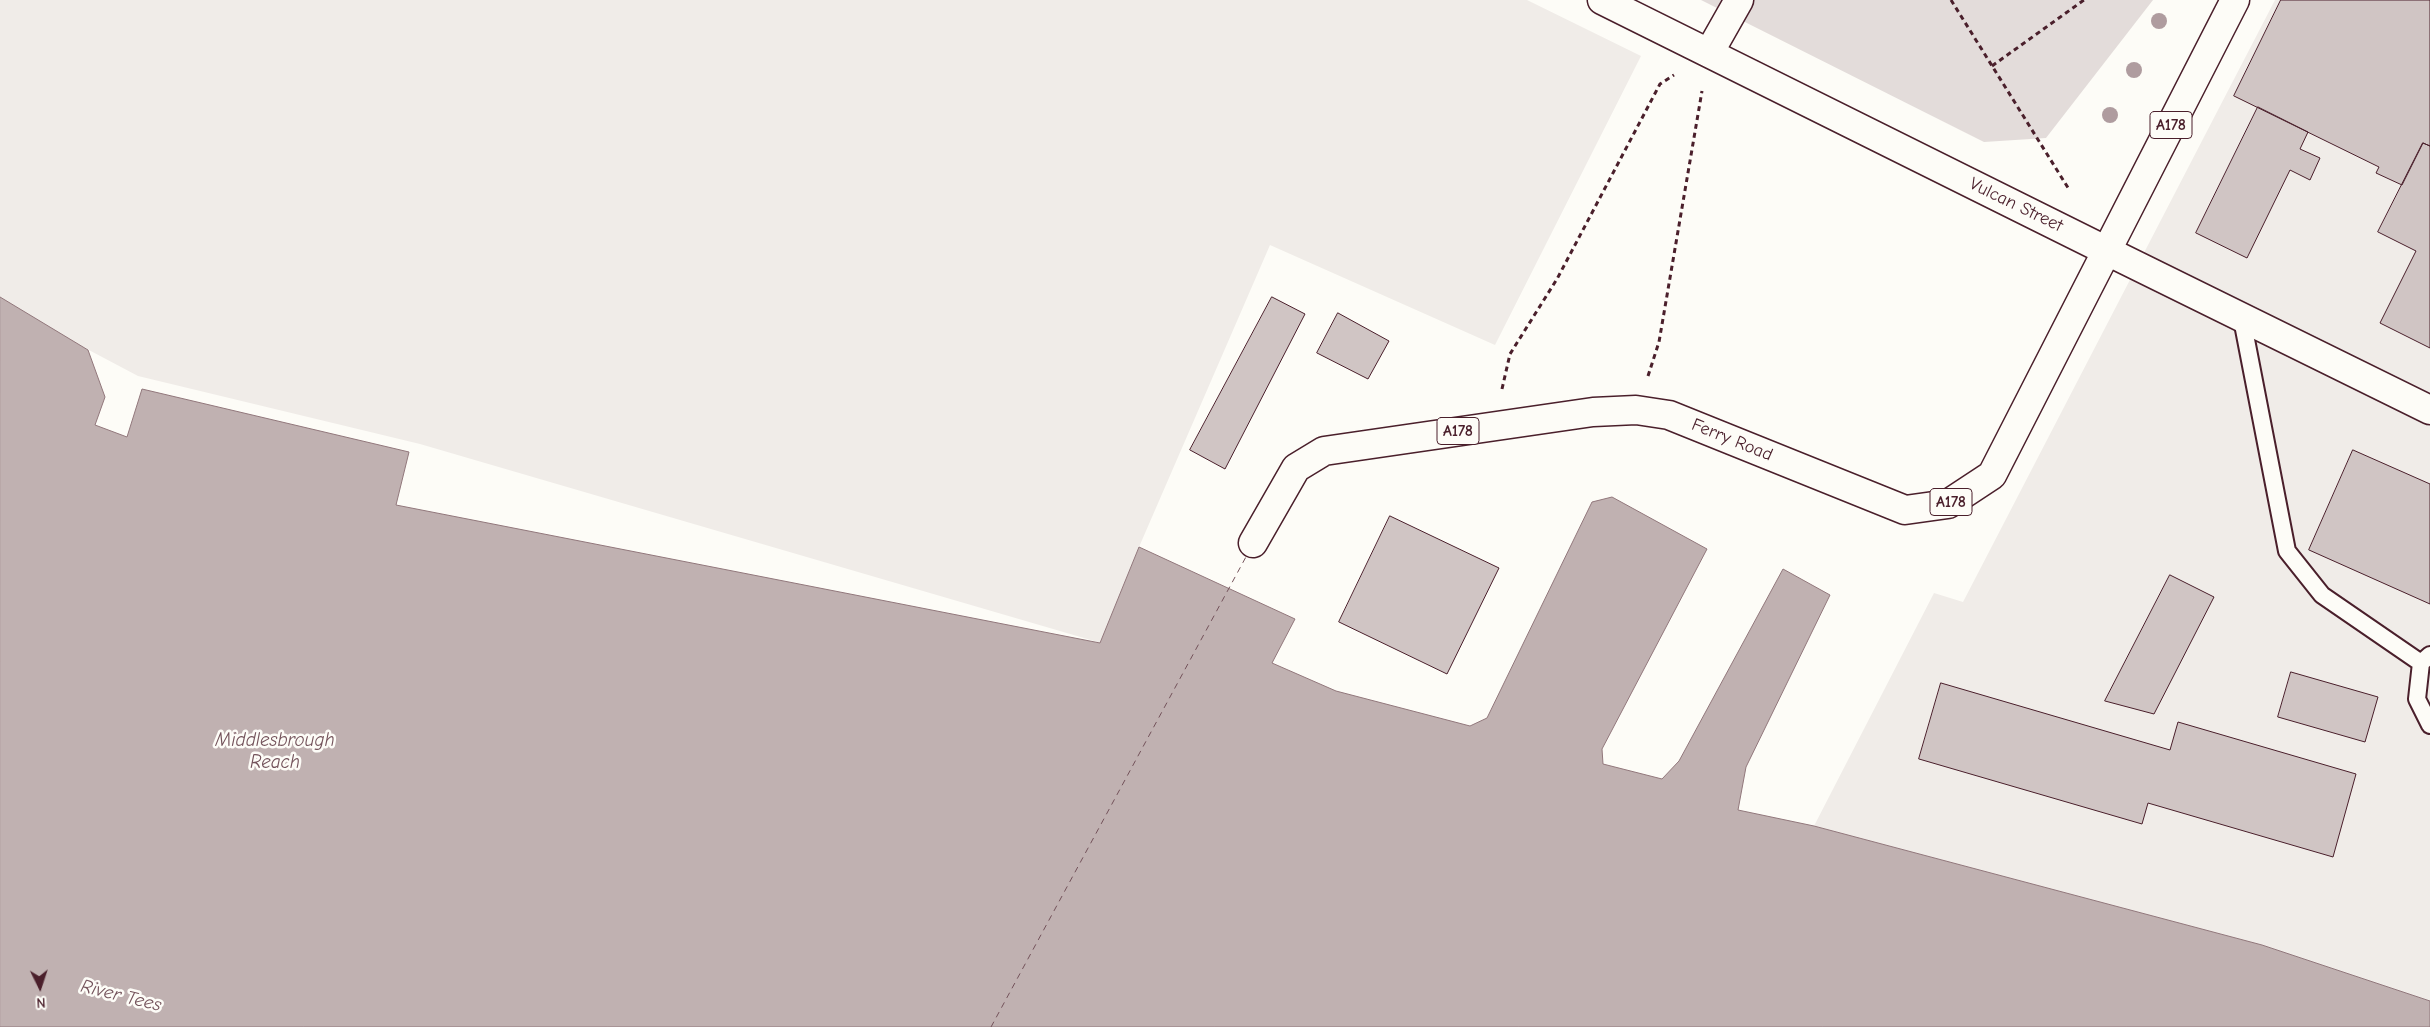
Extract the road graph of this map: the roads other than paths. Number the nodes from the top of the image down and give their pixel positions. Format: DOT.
graph roads {
  1 [pos="1739,0"];
  2 [pos="2235,0"];
  3 [pos="1614,3"];
  4 [pos="1709,53"];
  5 [pos="2107,251"];
  6 [pos="2242,319"];
  7 [pos="2430,410"];
  8 [pos="1253,543"];
  9 [pos="2426,659"];
  10 [pos="2430,725"];
  1 -- 4 [label="main road"];
  2 -- 5 [label="main road, A178"];
  3 -- 4 [label="main road, Vulcan Street"];
  4 -- 5 [label="main road, Vulcan Street"];
  5 -- 6 [label="main road, Vulcan Street"];
  5 -- 8 [label="main road, Ferry Road / A178"];
  6 -- 7 [label="main road, Vulcan Street"];
  6 -- 9 [label="lane"];
  9 -- 10 [label="lane"];
}
